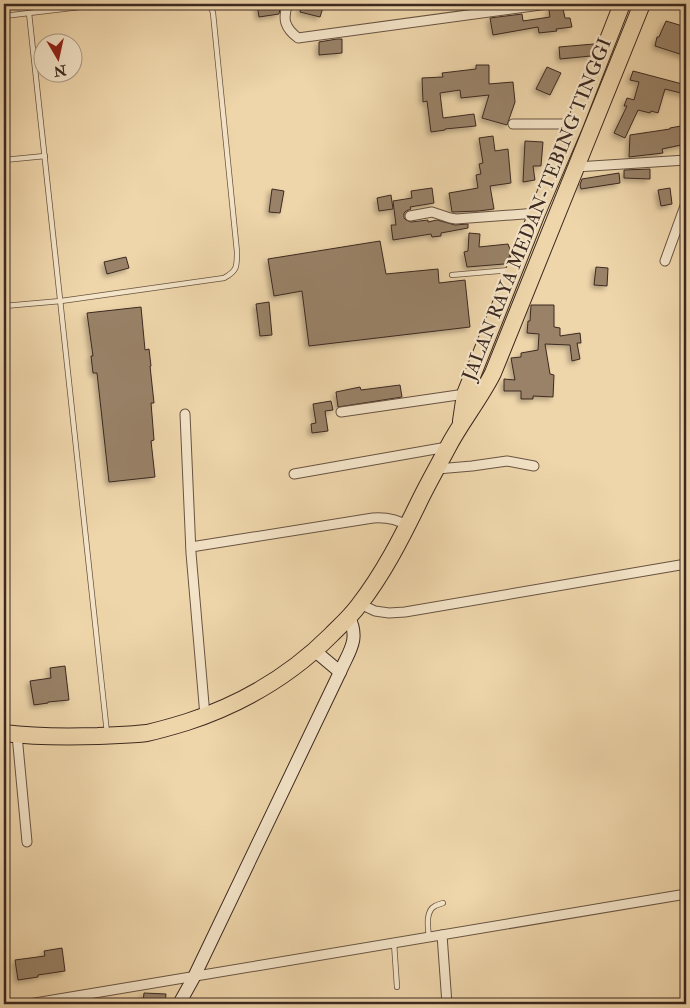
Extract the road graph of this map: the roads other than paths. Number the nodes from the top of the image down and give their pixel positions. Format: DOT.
graph roads {
  1 [pos="105,4"];
  2 [pos="210,4"];
  3 [pos="288,4"];
  4 [pos="548,4"];
  5 [pos="622,4"];
  6 [pos="642,4"];
  7 [pos="29,13"];
  8 [pos="4,16"];
  9 [pos="513,124"];
  10 [pos="575,124"];
  11 [pos="45,156"];
  12 [pos="4,160"];
  13 [pos="686,160"];
  14 [pos="576,167"];
  15 [pos="686,203"];
  16 [pos="537,213"];
  17 [pos="410,216"];
  18 [pos="665,261"];
  19 [pos="515,269"];
  20 [pos="452,275"];
  21 [pos="61,301"];
  22 [pos="4,306"];
  23 [pos="465,394"];
  24 [pos="341,412"];
  25 [pos="185,414"];
  26 [pos="460,425"];
  27 [pos="448,447"];
  28 [pos="534,466"];
  29 [pos="437,469"];
  30 [pos="294,474"];
  31 [pos="408,526"];
  32 [pos="191,547"];
  33 [pos="686,564"];
  34 [pos="360,604"];
  35 [pos="349,617"];
  36 [pos="315,651"];
  37 [pos="340,672"];
  38 [pos="205,716"];
  39 [pos="10,734"];
  40 [pos="108,736"];
  41 [pos="27,842"];
  42 [pos="686,894"];
  43 [pos="443,903"];
  44 [pos="442,935"];
  45 [pos="429,938"];
  46 [pos="394,943"];
  47 [pos="194,977"];
  48 [pos="397,987"];
  49 [pos="67,1001"];
  50 [pos="28,1004"];
  51 [pos="178,1004"];
  52 [pos="447,1004"];
  1 -- 7 [label="lane"];
  2 -- 21 [label="lane"];
  3 -- 4 [label="street"];
  5 -- 10 [label="highway, JALAN RAYA MEDAN-TEBING TINGGI"];
  6 -- 14 [label="highway, JALAN RAYA MEDAN-TEBING TINGGI"];
  7 -- 8 [label="lane"];
  7 -- 11 [label="lane"];
  9 -- 10 [label="street"];
  10 -- 16 [label="highway, JALAN RAYA MEDAN-TEBING TINGGI"];
  11 -- 12 [label="lane"];
  11 -- 21 [label="lane"];
  13 -- 14 [label="street"];
  14 -- 26 [label="highway, JALAN RAYA MEDAN-TEBING TINGGI"];
  15 -- 18 [label="street"];
  16 -- 17 [label="street"];
  16 -- 19 [label="highway, JALAN RAYA MEDAN-TEBING TINGGI"];
  19 -- 20 [label="lane"];
  19 -- 23 [label="highway, JALAN RAYA MEDAN-TEBING TINGGI"];
  21 -- 22 [label="lane"];
  21 -- 40 [label="lane"];
  23 -- 24 [label="street"];
  23 -- 26 [label="highway, JALAN RAYA MEDAN-TEBING TINGGI"];
  25 -- 32 [label="street"];
  26 -- 27 [label="highway, JALAN RAYA MEDAN-TEBING TINGGI"];
  27 -- 29 [label="highway, JALAN RAYA MEDAN-TEBING TINGGI"];
  27 -- 30 [label="street"];
  28 -- 29 [label="street"];
  29 -- 31 [label="highway, JALAN RAYA MEDAN-TEBING TINGGI"];
  31 -- 32 [label="street"];
  31 -- 34 [label="highway, JALAN RAYA MEDAN-TEBING TINGGI"];
  32 -- 38 [label="street"];
  33 -- 34 [label="street"];
  34 -- 35 [label="highway, JALAN RAYA MEDAN-TEBING TINGGI"];
  35 -- 36 [label="highway, JALAN RAYA MEDAN-TEBING TINGGI"];
  35 -- 37 [label="street"];
  36 -- 37 [label="street"];
  36 -- 38 [label="highway, JALAN RAYA MEDAN-TEBING TINGGI"];
  37 -- 47 [label="street"];
  38 -- 40 [label="highway, JALAN RAYA MEDAN-TEBING TINGGI"];
  39 -- 40 [label="highway, JALAN RAYA MEDAN-TEBING TINGGI"];
  39 -- 41 [label="street"];
  42 -- 44 [label="street"];
  43 -- 45 [label="lane"];
  44 -- 45 [label="street"];
  44 -- 52 [label="street"];
  45 -- 46 [label="street"];
  46 -- 47 [label="street"];
  46 -- 48 [label="lane"];
  47 -- 49 [label="street"];
  47 -- 51 [label="street"];
  49 -- 50 [label="street"];
}
